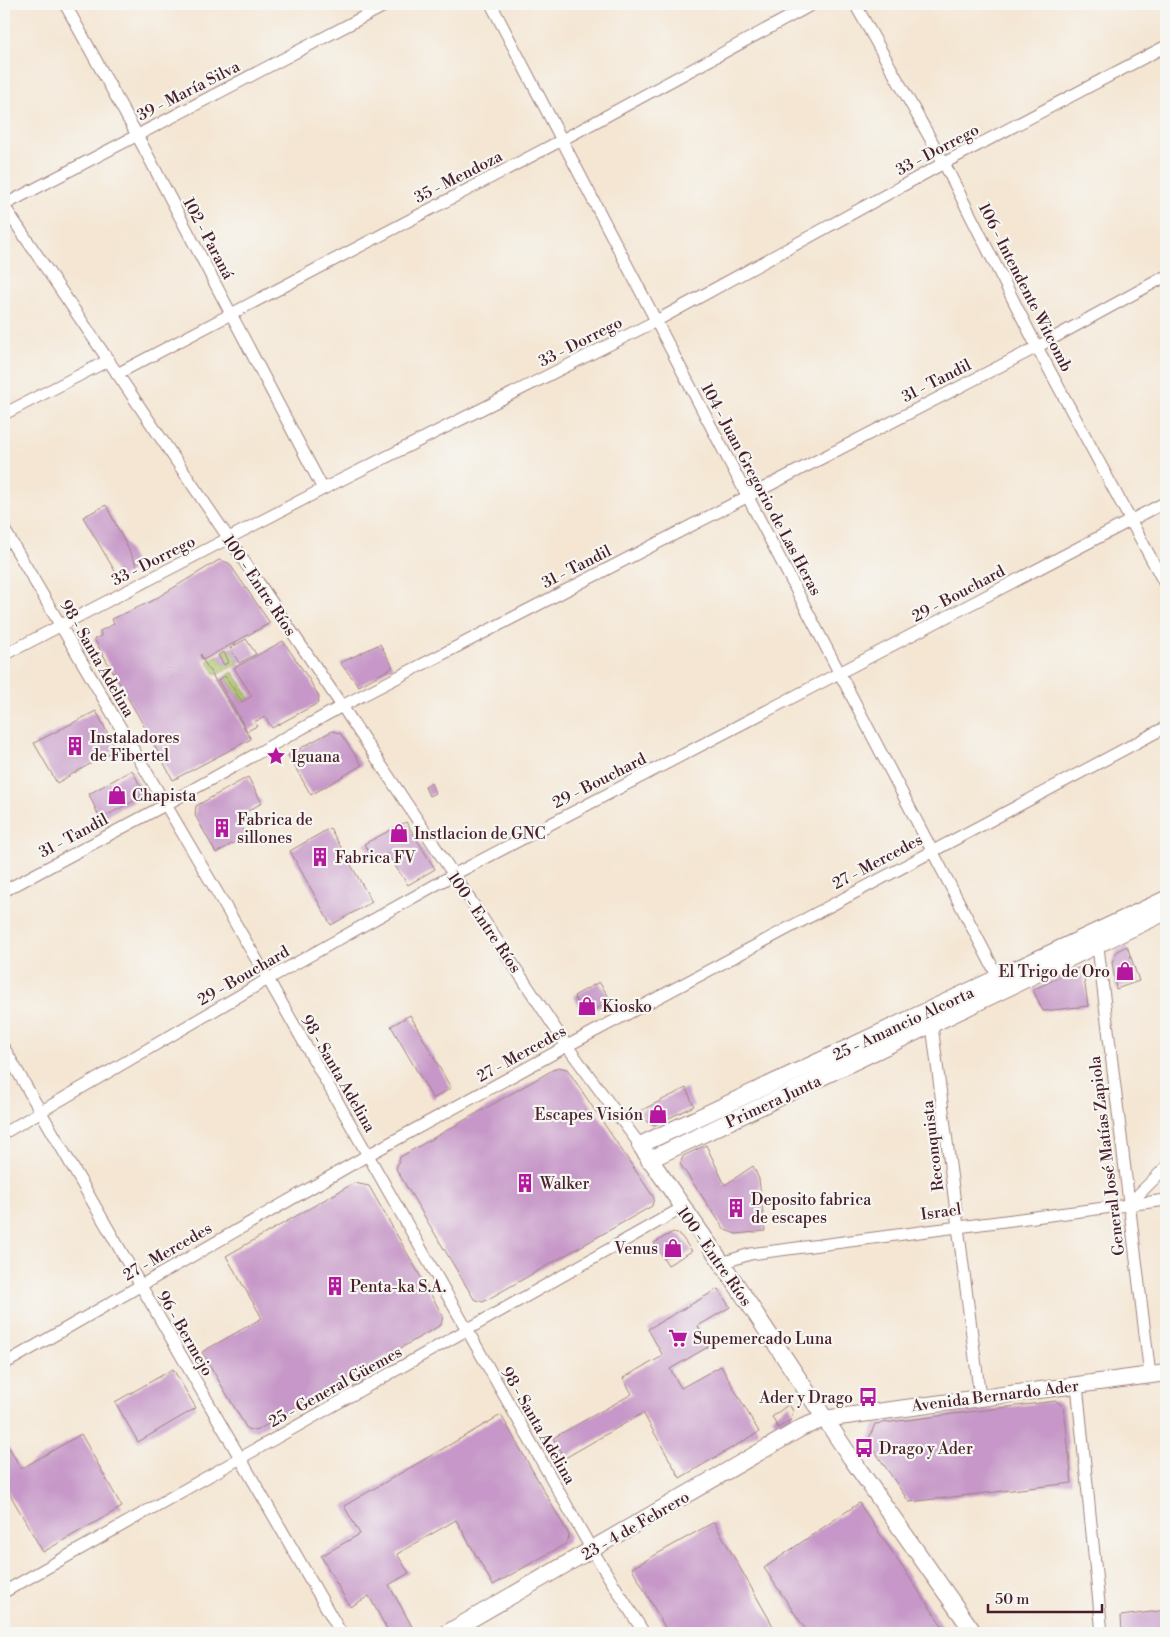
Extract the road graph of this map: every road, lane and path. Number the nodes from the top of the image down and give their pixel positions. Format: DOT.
graph roads {
  1 [pos="65,4"];
  2 [pos="388,4"];
  3 [pos="491,4"];
  4 [pos="813,4"];
  5 [pos="855,4"];
  6 [pos="1166,46"];
  7 [pos="137,135"];
  8 [pos="562,140"];
  9 [pos="944,163"];
  10 [pos="4,206"];
  11 [pos="1166,276"];
  12 [pos="230,312"];
  13 [pos="656,321"];
  14 [pos="1037,347"];
  15 [pos="109,360"];
  16 [pos="118,374"];
  17 [pos="4,414"];
  18 [pos="323,489"];
  19 [pos="747,495"];
  20 [pos="1166,502"];
  21 [pos="1132,520"];
  22 [pos="4,529"];
  23 [pos="229,540"];
  24 [pos="1166,586"];
  25 [pos="60,625"];
  26 [pos="4,655"];
  27 [pos="840,674"];
  28 [pos="342,706"];
  29 [pos="1166,727"];
  30 [pos="165,805"];
  31 [pos="932,850"];
  32 [pos="453,875"];
  33 [pos="4,891"];
  34 [pos="1166,899"];
  35 [pos="1166,912"];
  36 [pos="1097,938"];
  37 [pos="268,979"];
  38 [pos="1002,983"];
  39 [pos="931,1018"];
  40 [pos="566,1046"];
  41 [pos="4,1048"];
  42 [pos="41,1112"];
  43 [pos="4,1133"];
  44 [pos="640,1146"];
  45 [pos="368,1156"];
  46 [pos="649,1160"];
  47 [pos="1166,1167"];
  48 [pos="1166,1200"];
  49 [pos="1128,1205"];
  50 [pos="682,1208"];
  51 [pos="957,1226"];
  52 [pos="722,1263"];
  53 [pos="140,1285"];
  54 [pos="467,1331"];
  55 [pos="4,1364"];
  56 [pos="1158,1374"];
  57 [pos="1077,1385"];
  58 [pos="980,1397"];
  59 [pos="824,1419"];
  60 [pos="240,1459"];
  61 [pos="592,1550"];
  62 [pos="4,1592"];
  63 [pos="341,1633"];
  64 [pos="447,1633"];
  65 [pos="644,1633"];
  66 [pos="974,1633"];
  67 [pos="1102,1633"];
  1 -- 7 [label="street, 102 - Paraná"];
  2 -- 7 [label="street, 39 - María Silva"];
  3 -- 8 [label="street, 104 - Juan Gregorio de Las Heras"];
  4 -- 8 [label="street, 35 - Mendoza"];
  5 -- 9 [label="street, 106 - Intendente Witcomb"];
  6 -- 9 [label="street, 33 - Dorrego"];
  7 -- 10 [label="street, 39 - María Silva"];
  7 -- 12 [label="street, 102 - Paraná"];
  8 -- 12 [label="street, 35 - Mendoza"];
  8 -- 13 [label="street, 104 - Juan Gregorio de Las Heras"];
  9 -- 13 [label="street, 33 - Dorrego"];
  9 -- 14 [label="street, 106 - Intendente Witcomb"];
  10 -- 15 [label="street, 100 - Entre Ríos"];
  11 -- 14 [label="street, 31 - Tandil"];
  12 -- 16 [label="street, 35 - Mendoza"];
  12 -- 18 [label="street, 102 - Paraná"];
  13 -- 18 [label="street, 33 - Dorrego"];
  13 -- 19 [label="street, 104 - Juan Gregorio de Las Heras"];
  14 -- 19 [label="street, 31 - Tandil"];
  14 -- 21 [label="street, 106 - Intendente Witcomb"];
  15 -- 16 [label="street, 100 - Entre Ríos"];
  15 -- 17 [label="street"];
  16 -- 23 [label="street, 100 - Entre Ríos"];
  18 -- 23 [label="street, 33 - Dorrego"];
  19 -- 27 [label="street, 104 - Juan Gregorio de Las Heras"];
  19 -- 28 [label="street, 31 - Tandil"];
  20 -- 21 [label="street, 29 - Bouchard"];
  21 -- 24 [label="street, 106 - Intendente Witcomb"];
  21 -- 27 [label="street, 29 - Bouchard"];
  22 -- 25 [label="street, 98 - Santa Adelina"];
  23 -- 25 [label="street, 33 - Dorrego"];
  23 -- 28 [label="street, 100 - Entre Ríos"];
  25 -- 26 [label="street, 33 - Dorrego"];
  25 -- 30 [label="street, 98 - Santa Adelina"];
  27 -- 31 [label="street, 104 - Juan Gregorio de Las Heras"];
  27 -- 32 [label="street, 29 - Bouchard"];
  28 -- 30 [label="street, 31 - Tandil"];
  28 -- 32 [label="street, 100 - Entre Ríos"];
  29 -- 31 [label="street, 27 - Mercedes"];
  30 -- 33 [label="street, 31 - Tandil"];
  30 -- 37 [label="street, 98 - Santa Adelina"];
  31 -- 38 [label="street, 104 - Juan Gregorio de Las Heras"];
  31 -- 40 [label="street, 27 - Mercedes"];
  32 -- 37 [label="street, 29 - Bouchard"];
  32 -- 40 [label="street, 100 - Entre Ríos"];
  34 -- 36 [label="main road"];
  35 -- 36 [label="main road, Primera Junta"];
  36 -- 38 [label="main road, Primera Junta"];
  36 -- 49 [label="street, General José Matías Zapiola"];
  37 -- 42 [label="street, 29 - Bouchard"];
  37 -- 45 [label="street, 98 - Santa Adelina"];
  38 -- 39 [label="main road, Primera Junta"];
  39 -- 44 [label="main road, 25 - Amancio Alcorta"];
  39 -- 46 [label="main road, Primera Junta"];
  39 -- 51 [label="street, Reconquista"];
  40 -- 44 [label="street, 100 - Entre Ríos"];
  40 -- 45 [label="street, 27 - Mercedes"];
  41 -- 42 [label="street, 96 - Bermejo"];
  42 -- 43 [label="street, 29 - Bouchard"];
  42 -- 53 [label="street, 96 - Bermejo"];
  44 -- 46 [label="main road, 100 - Entre Ríos"];
  45 -- 53 [label="street, 27 - Mercedes"];
  45 -- 54 [label="street, 98 - Santa Adelina"];
  46 -- 50 [label="main road, 100 - Entre Ríos"];
  47 -- 49 [label="street"];
  48 -- 49 [label="street, Israel"];
  49 -- 51 [label="street, Israel"];
  49 -- 56 [label="street, General José Matías Zapiola"];
  50 -- 52 [label="main road, 100 - Entre Ríos"];
  50 -- 54 [label="street, 25 - General Güemes"];
  51 -- 52 [label="street, Israel"];
  51 -- 58 [label="street, Reconquista"];
  52 -- 59 [label="main road, 100 - Entre Ríos"];
  53 -- 55 [label="street, 27 - Mercedes"];
  53 -- 60 [label="street, 96 - Bermejo"];
  54 -- 60 [label="street, 25 - General Güemes"];
  54 -- 61 [label="street, 98 - Santa Adelina"];
  56 -- 57 [label="main road, Avenida Bernardo Ader"];
  57 -- 58 [label="main road, Avenida Bernardo Ader"];
  57 -- 67 [label="street"];
  58 -- 59 [label="main road, Avenida Bernardo Ader"];
  59 -- 61 [label="main road, 23 - 4 de Febrero"];
  59 -- 66 [label="main road, 100 - Entre Ríos"];
  60 -- 62 [label="street, 25 - General Güemes"];
  60 -- 63 [label="street, 96 - Bermejo"];
  61 -- 64 [label="main road, 23 - 4 de Febrero"];
  61 -- 65 [label="street, 98 - Santa Adelina"];
}
